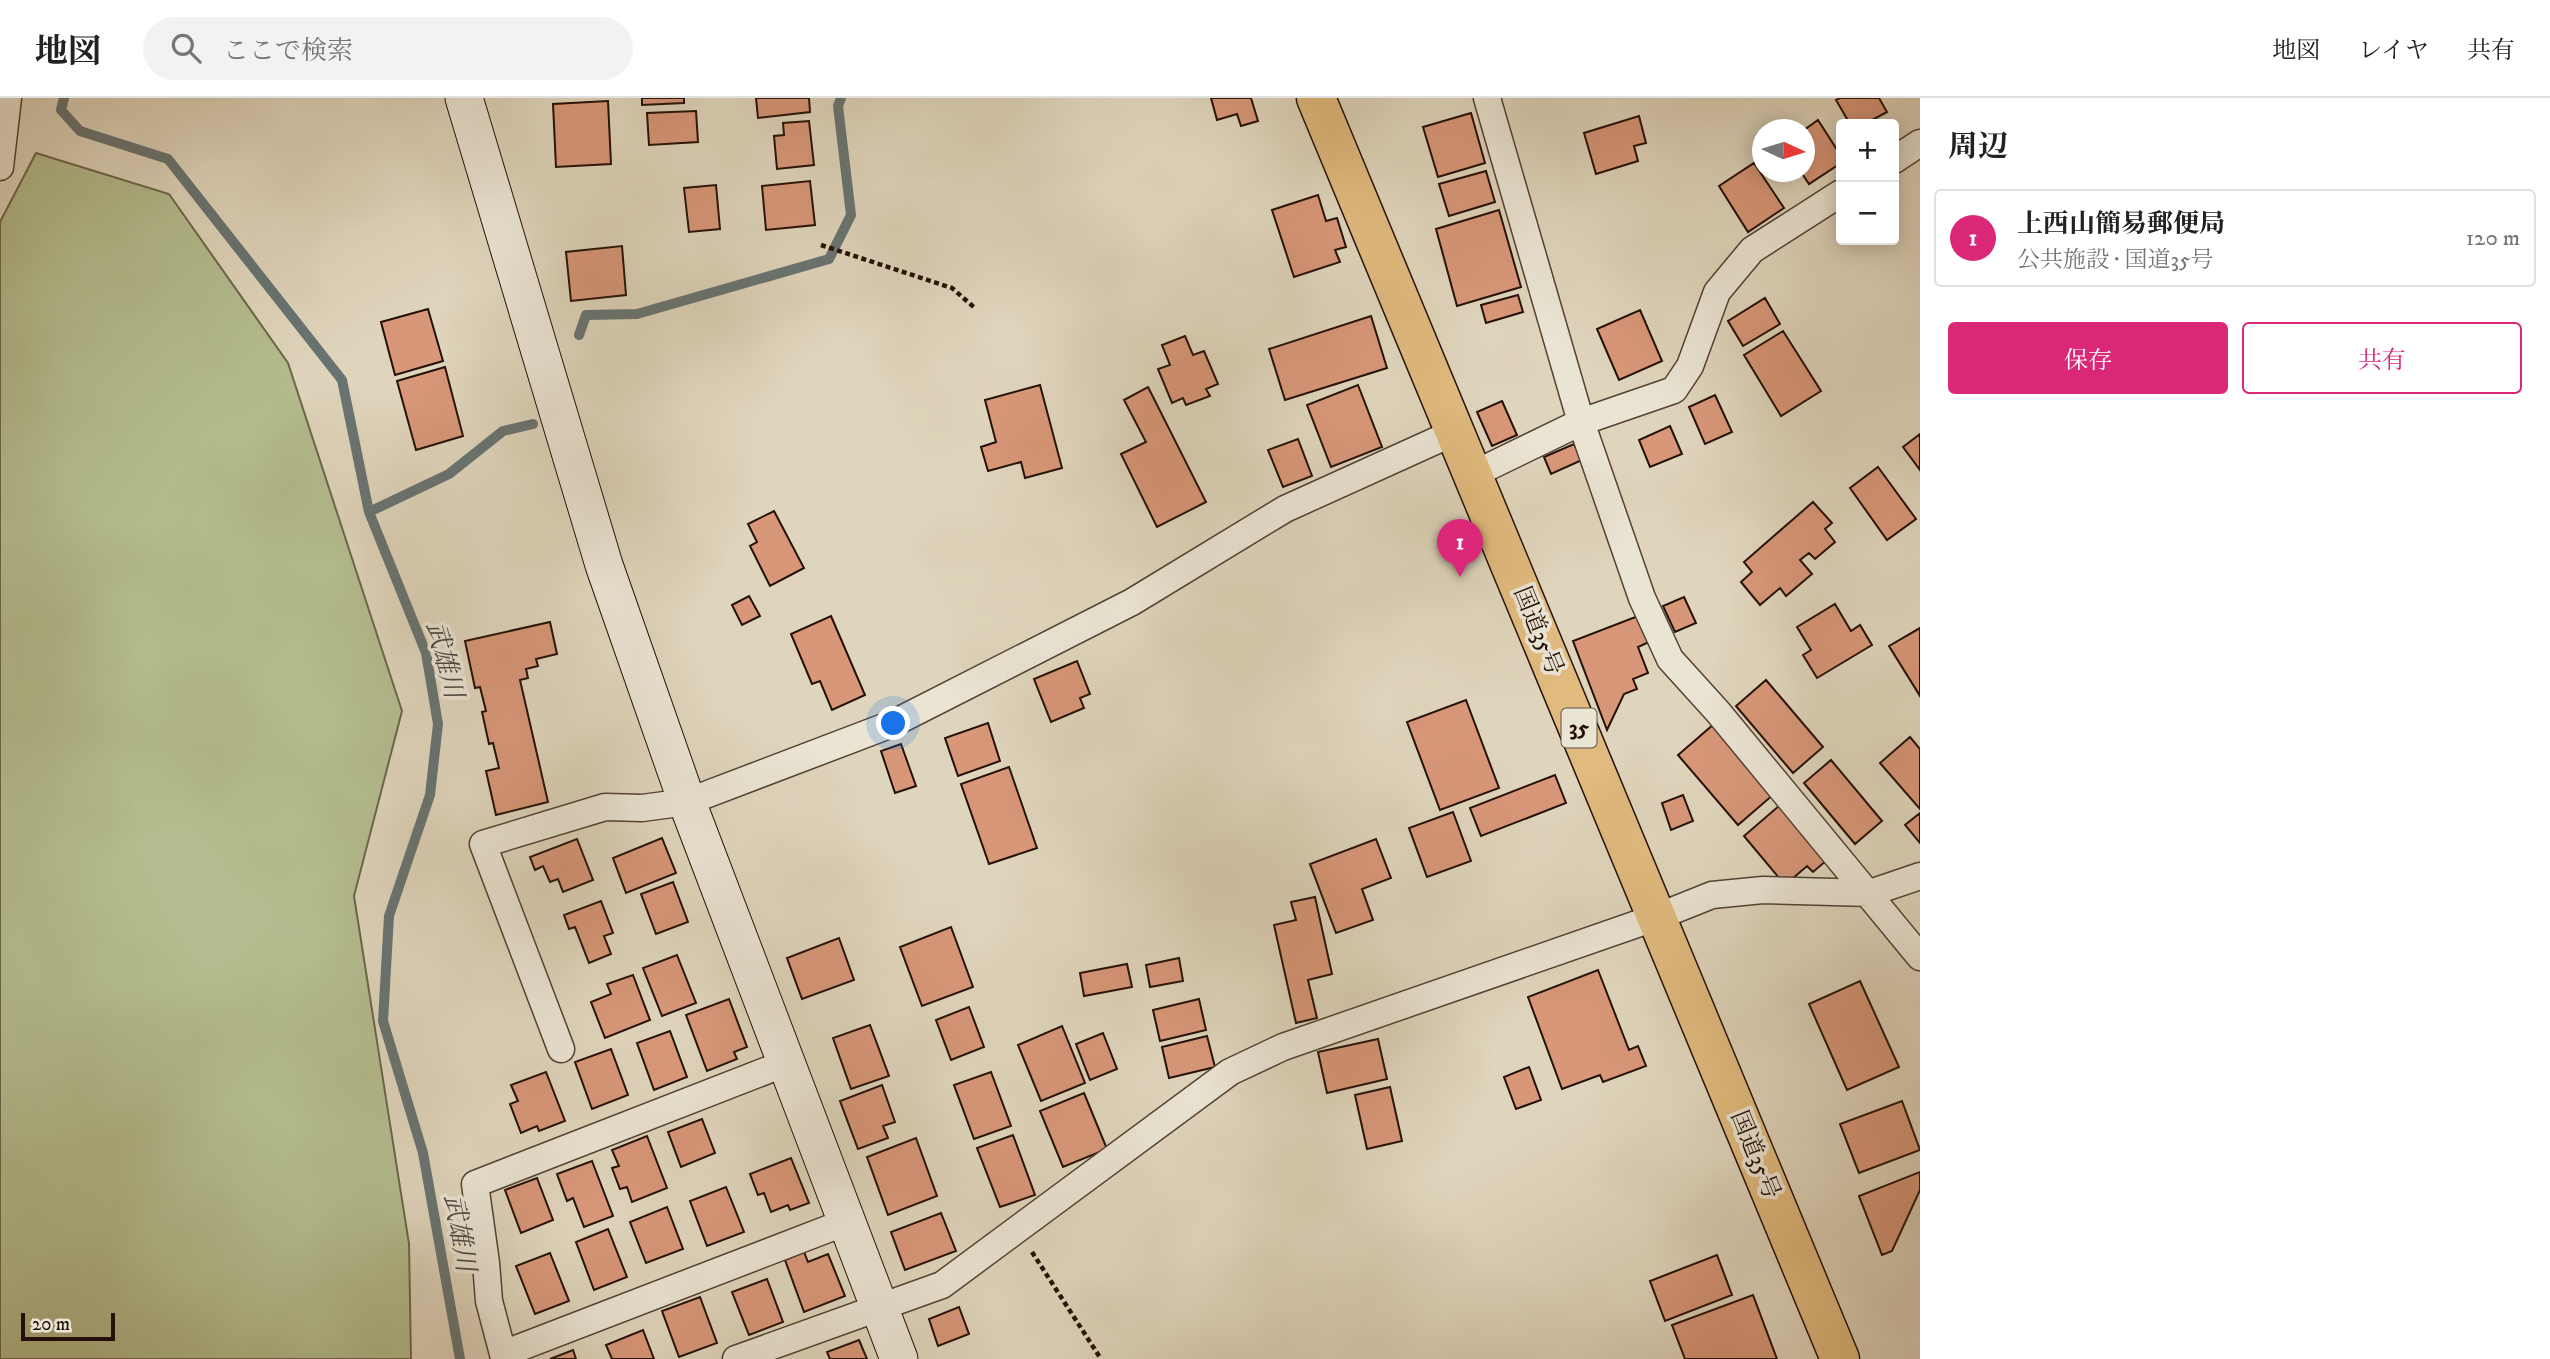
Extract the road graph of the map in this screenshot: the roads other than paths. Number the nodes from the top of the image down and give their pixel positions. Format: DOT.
graph roads {
  1 [pos="8,98"];
  2 [pos="464,98"];
  3 [pos="1316,98"];
  4 [pos="1487,98"];
  5 [pos="1920,143"];
  6 [pos="1899,157"];
  7 [pos="0,167"];
  8 [pos="1836,196"];
  9 [pos="1581,422"];
  10 [pos="1455,432"];
  11 [pos="1474,474"];
  12 [pos="687,802"];
  13 [pos="1920,876"];
  14 [pos="1870,893"];
  15 [pos="1657,917"];
  16 [pos="1920,957"];
  17 [pos="561,1049"];
  18 [pos="786,1063"];
  19 [pos="846,1222"];
  20 [pos="879,1306"];
  21 [pos="736,1359"];
  22 [pos="899,1359"];
  23 [pos="1840,1359"];
  1 -- 7 [label="street"];
  2 -- 12 [label="street"];
  3 -- 10 [label="highway, 国道35号 / 35"];
  4 -- 9 [label="street"];
  5 -- 6 [label="street"];
  8 -- 9 [label="street"];
  9 -- 11 [label="street"];
  9 -- 14 [label="street"];
  10 -- 11 [label="highway, 国道35号 / 35"];
  10 -- 12 [label="street"];
  11 -- 15 [label="highway, 国道35号 / 35"];
  12 -- 17 [label="street"];
  12 -- 18 [label="street"];
  13 -- 14 [label="street"];
  14 -- 15 [label="street"];
  14 -- 16 [label="street"];
  15 -- 20 [label="street"];
  15 -- 23 [label="highway, 国道35号 / 35"];
  18 -- 19 [label="street"];
  18 -- 19 [label="street"];
  19 -- 20 [label="street"];
  20 -- 21 [label="street"];
  20 -- 22 [label="street"];
}
